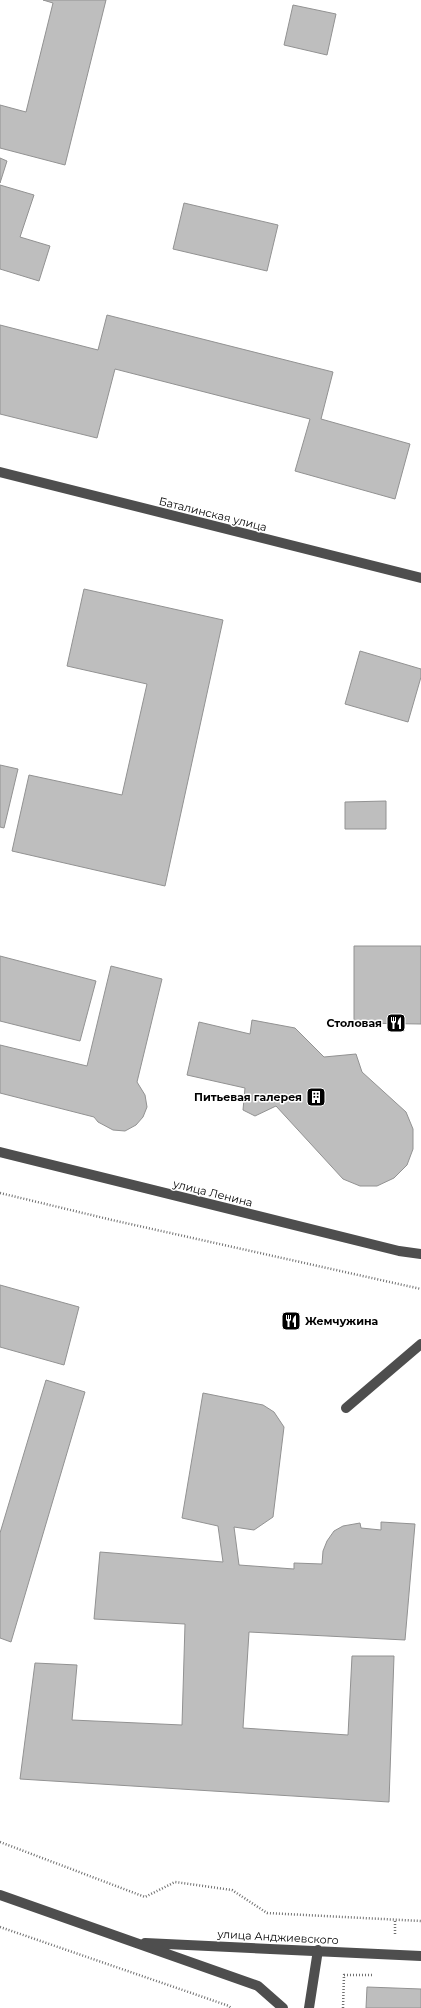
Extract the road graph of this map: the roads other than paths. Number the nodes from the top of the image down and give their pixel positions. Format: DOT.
graph roads {
  1 [pos="0,472"];
  2 [pos="421,578"];
  3 [pos="0,1152"];
  4 [pos="421,1254"];
  5 [pos="421,1344"];
  6 [pos="346,1408"];
  7 [pos="0,1895"];
  8 [pos="133,1942"];
  9 [pos="318,1950"];
  10 [pos="421,1956"];
  11 [pos="283,2008"];
  12 [pos="309,2008"];
  1 -- 2 [label="street, Баталинская улица"];
  3 -- 4 [label="street, улица Ленина"];
  5 -- 6 [label="street"];
  7 -- 8 [label="street, улица Анджиевского"];
  8 -- 9 [label="street, улица Анджиевского"];
  8 -- 11 [label="street, улица Анджиевского"];
  9 -- 10 [label="street, улица Анджиевского"];
  9 -- 12 [label="street"];
}
